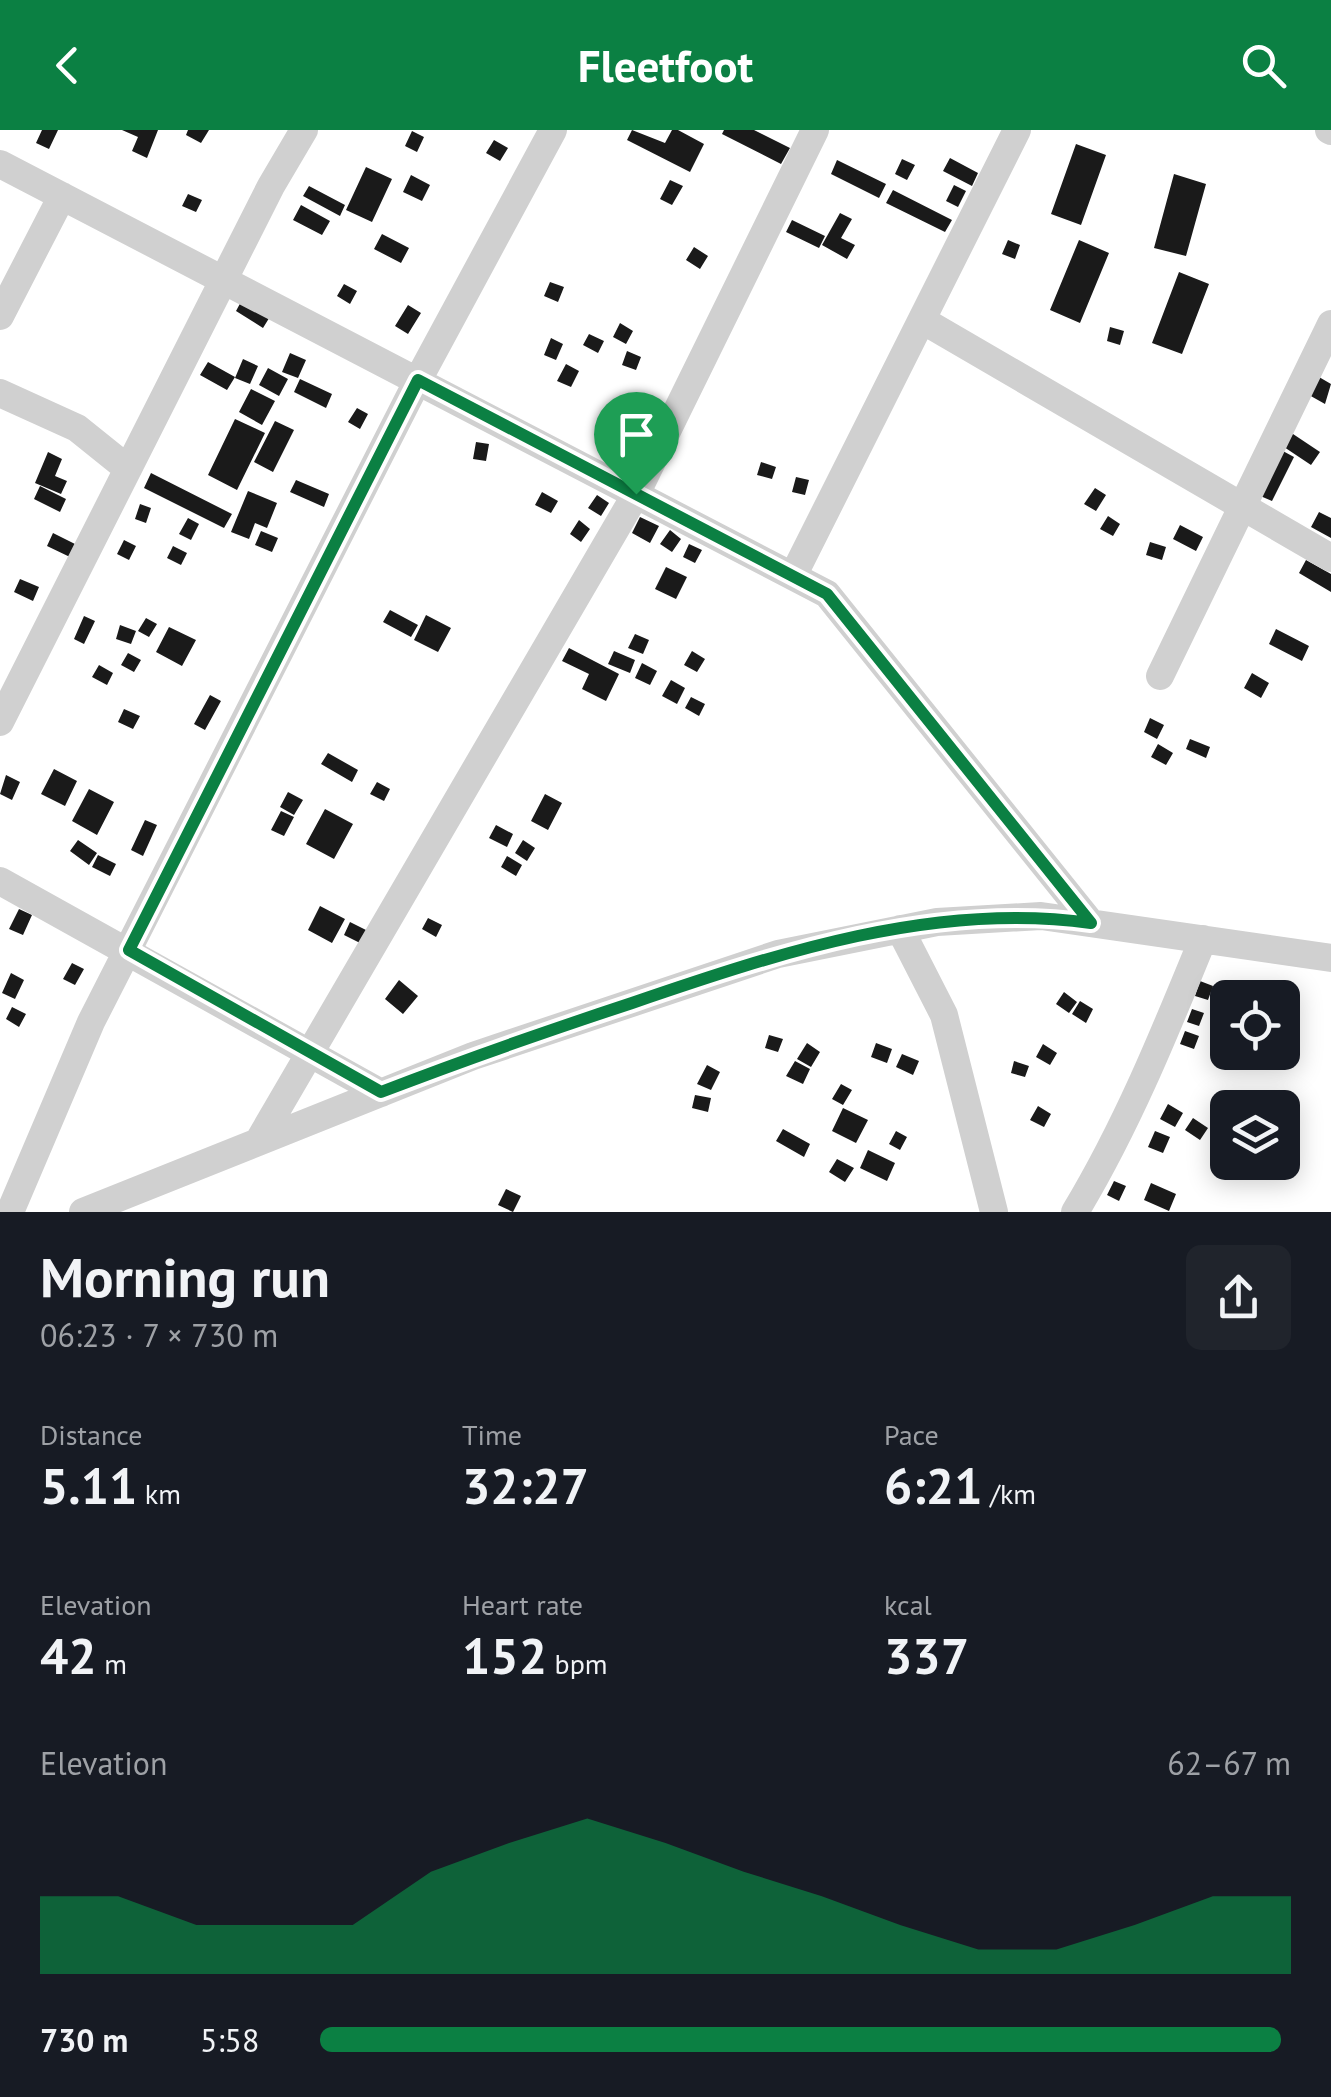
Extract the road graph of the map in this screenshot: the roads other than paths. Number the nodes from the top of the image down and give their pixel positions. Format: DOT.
graph roads {
  1 [pos="304,130"];
  2 [pos="553,130"];
  3 [pos="815,130"];
  4 [pos="1017,130"];
  5 [pos="0,164"];
  6 [pos="62,196"];
  7 [pos="224,279"];
  8 [pos="0,316"];
  9 [pos="922,320"];
  10 [pos="1331,324"];
  11 [pos="418,380"];
  12 [pos="0,393"];
  13 [pos="128,469"];
  14 [pos="636,494"];
  15 [pos="1243,505"];
  16 [pos="1331,558"];
  17 [pos="793,576"];
  18 [pos="1160,676"];
  19 [pos="0,722"];
  20 [pos="0,881"];
  21 [pos="1091,923"];
  22 [pos="900,930"];
  23 [pos="1204,940"];
  24 [pos="129,950"];
  25 [pos="1331,958"];
  26 [pos="310,1053"];
  27 [pos="381,1092"];
  28 [pos="258,1142"];
  29 [pos="10,1212"];
  30 [pos="83,1212"];
  31 [pos="994,1212"];
  32 [pos="1075,1212"];
  1 -- 7 [label="street"];
  2 -- 11 [label="street"];
  3 -- 14 [label="street"];
  4 -- 9 [label="street"];
  5 -- 6 [label="street"];
  6 -- 7 [label="street"];
  6 -- 8 [label="street"];
  7 -- 11 [label="street"];
  7 -- 13 [label="street"];
  9 -- 15 [label="street"];
  9 -- 17 [label="street"];
  10 -- 15 [label="street"];
  11 -- 14 [label="street"];
  11 -- 24 [label="street"];
  12 -- 13 [label="street"];
  13 -- 19 [label="street"];
  14 -- 17 [label="street"];
  14 -- 26 [label="street"];
  15 -- 16 [label="street"];
  15 -- 18 [label="street"];
  17 -- 21 [label="street"];
  20 -- 24 [label="street"];
  21 -- 22 [label="street"];
  21 -- 23 [label="street"];
  22 -- 27 [label="street"];
  22 -- 31 [label="street"];
  23 -- 25 [label="street"];
  23 -- 32 [label="street"];
  24 -- 26 [label="street"];
  24 -- 29 [label="street"];
  26 -- 27 [label="street"];
  26 -- 28 [label="street"];
  27 -- 28 [label="street"];
  28 -- 30 [label="street"];
}
